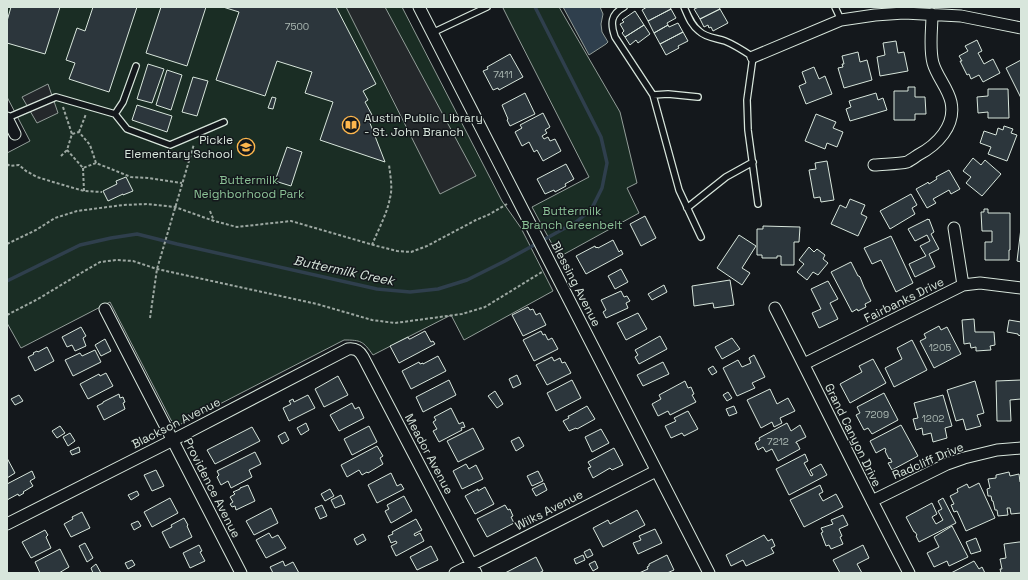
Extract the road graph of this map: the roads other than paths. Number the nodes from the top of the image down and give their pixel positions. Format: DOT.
graph roads {
  1 [pos="419,7"];
  2 [pos="487,7"];
  3 [pos="624,7"];
  4 [pos="684,7"];
  5 [pos="835,7"];
  6 [pos="932,14"];
  7 [pos="841,20"];
  8 [pos="1021,28"];
  9 [pos="432,32"];
  10 [pos="753,57"];
  11 [pos="136,66"];
  12 [pos="653,95"];
  13 [pos="698,97"];
  14 [pos="115,114"];
  15 [pos="7,118"];
  16 [pos="224,122"];
  17 [pos="15,134"];
  18 [pos="753,162"];
  19 [pos="874,165"];
  20 [pos="758,204"];
  21 [pos="687,208"];
  22 [pos="954,228"];
  23 [pos="701,237"];
  24 [pos="963,285"];
  25 [pos="1021,288"];
  26 [pos="775,308"];
  27 [pos="105,309"];
  28 [pos="357,349"];
  29 [pos="804,364"];
  30 [pos="173,440"];
  31 [pos="1021,448"];
  32 [pos="656,471"];
  33 [pos="872,501"];
  34 [pos="7,524"];
  35 [pos="474,569"];
  36 [pos="241,573"];
  37 [pos="455,573"];
  38 [pos="709,573"];
  39 [pos="909,573"];
  1 -- 9 [label="street, Blessing Avenue"];
  2 -- 9 [label="lane"];
  3 -- 12 [label="lane"];
  4 -- 10 [label="lane"];
  5 -- 7 [label="lane"];
  6 -- 7 [label="street"];
  6 -- 8 [label="street"];
  6 -- 19 [label="street"];
  7 -- 10 [label="street"];
  9 -- 32 [label="street, Blessing Avenue"];
  10 -- 18 [label="lane"];
  11 -- 14 [label="lane"];
  12 -- 13 [label="lane"];
  12 -- 21 [label="lane"];
  14 -- 15 [label="lane"];
  14 -- 16 [label="lane"];
  15 -- 17 [label="street"];
  18 -- 20 [label="lane"];
  18 -- 21 [label="lane"];
  21 -- 23 [label="lane"];
  22 -- 24 [label="street"];
  24 -- 25 [label="street, Fairbanks Drive"];
  24 -- 29 [label="street, Fairbanks Drive"];
  26 -- 29 [label="street, Grand Canyon Drive"];
  27 -- 30 [label="street, Providence Avenue"];
  28 -- 30 [label="street, Blackson Avenue"];
  28 -- 35 [label="street, Meador Avenue"];
  29 -- 33 [label="street, Grand Canyon Drive"];
  30 -- 34 [label="street, Blackson Avenue"];
  30 -- 36 [label="street, Providence Avenue"];
  31 -- 33 [label="street, Radcliff Drive"];
  32 -- 35 [label="street, Wilks Avenue"];
  32 -- 38 [label="street, Blessing Avenue"];
  33 -- 39 [label="street, Grand Canyon Drive"];
  35 -- 37 [label="street, Wilks Avenue"];
}
